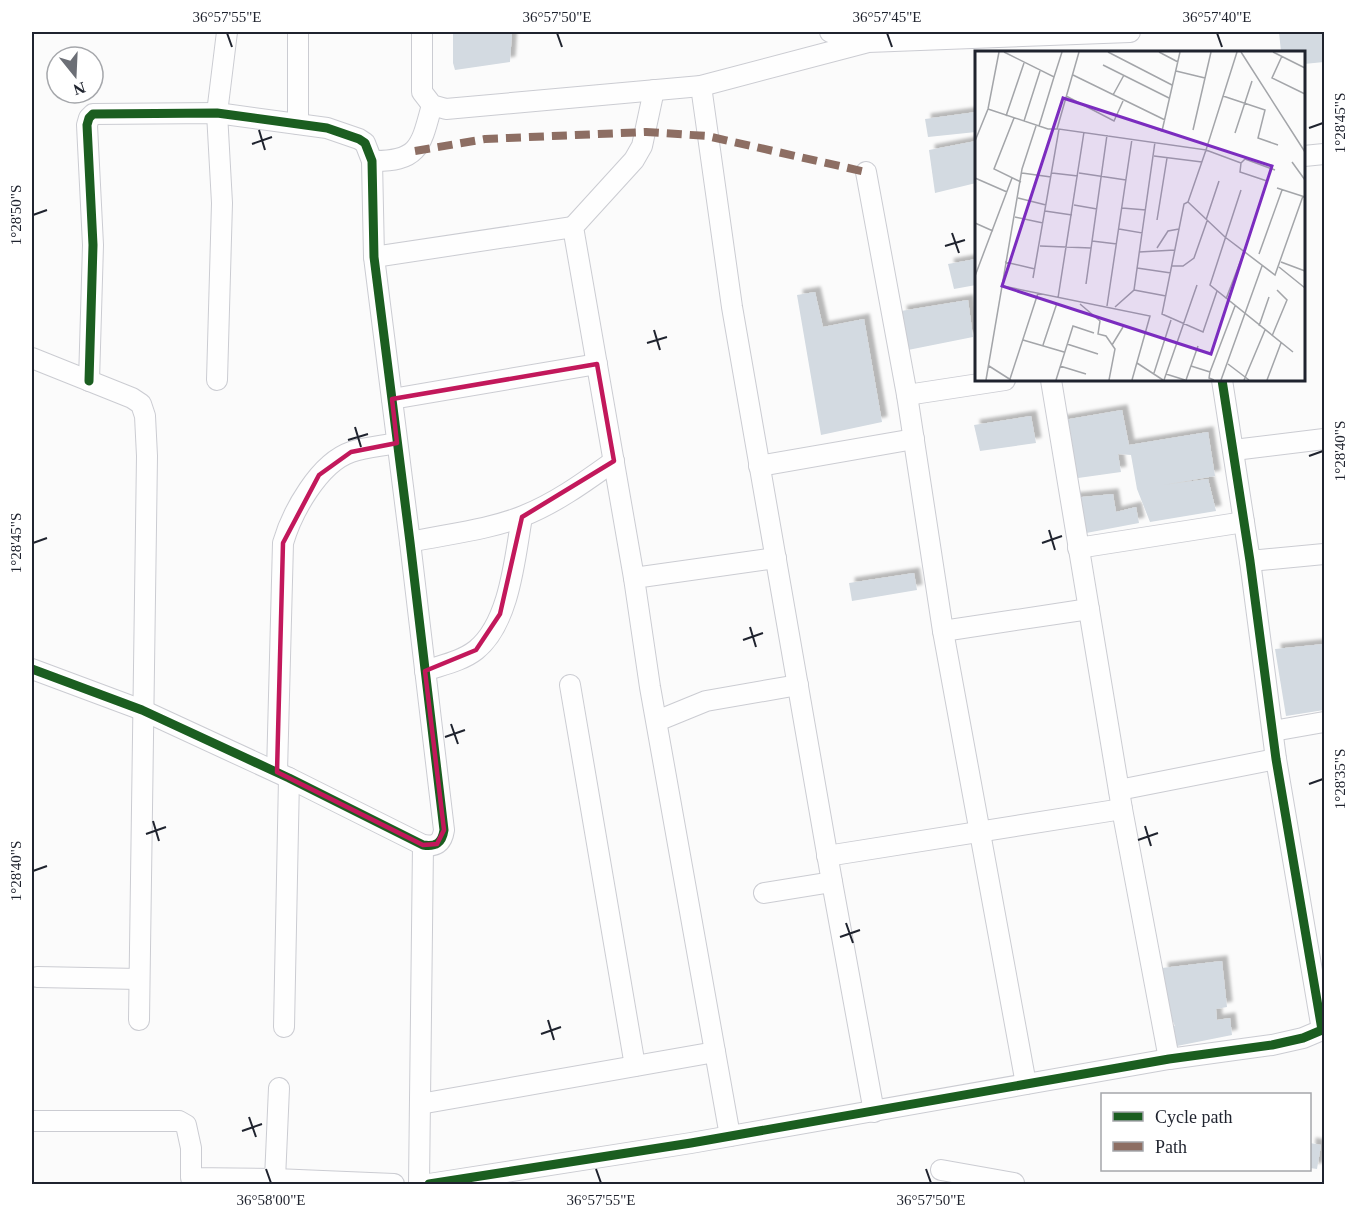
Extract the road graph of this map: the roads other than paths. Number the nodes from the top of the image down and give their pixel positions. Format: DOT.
graph roads {
  1 [pos="227,32"];
  2 [pos="298,32"];
  3 [pos="422,32"];
  4 [pos="830,32"];
  5 [pos="1130,32"];
  6 [pos="868,42"];
  7 [pos="1006,45"];
  8 [pos="701,86"];
  9 [pos="654,90"];
  10 [pos="432,105"];
  11 [pos="217,113"];
  12 [pos="298,124"];
  13 [pos="1324,154"];
  14 [pos="1305,156"];
  15 [pos="372,161"];
  16 [pos="866,172"];
  17 [pos="573,227"];
  18 [pos="374,257"];
  19 [pos="32,358"];
  20 [pos="597,364"];
  21 [pos="217,380"];
  22 [pos="89,381"];
  23 [pos="999,381"];
  24 [pos="1051,381"];
  25 [pos="1222,381"];
  26 [pos="908,395"];
  27 [pos="392,399"];
  28 [pos="914,439"];
  29 [pos="1324,439"];
  30 [pos="397,443"];
  31 [pos="1234,450"];
  32 [pos="614,461"];
  33 [pos="759,466"];
  34 [pos="522,516"];
  35 [pos="1244,522"];
  36 [pos="410,542"];
  37 [pos="1078,548"];
  38 [pos="1324,554"];
  39 [pos="776,558"];
  40 [pos="1250,561"];
  41 [pos="634,578"];
  42 [pos="1089,609"];
  43 [pos="943,631"];
  44 [pos="32,669"];
  45 [pos="425,671"];
  46 [pos="570,685"];
  47 [pos="798,685"];
  48 [pos="142,710"];
  49 [pos="657,721"];
  50 [pos="1324,722"];
  51 [pos="1273,731"];
  52 [pos="1276,759"];
  53 [pos="283,775"];
  54 [pos="1120,800"];
  55 [pos="980,831"];
  56 [pos="423,845"];
  57 [pos="828,856"];
  58 [pos="832,882"];
  59 [pos="764,893"];
  60 [pos="37,977"];
  61 [pos="139,979"];
  62 [pos="139,1020"];
  63 [pos="284,1027"];
  64 [pos="1323,1029"];
  65 [pos="715,1052"];
  66 [pos="1169,1059"];
  67 [pos="635,1066"];
  68 [pos="1026,1084"];
  69 [pos="279,1088"];
  70 [pos="420,1104"];
  71 [pos="874,1112"];
  72 [pos="32,1121"];
  73 [pos="730,1136"];
  74 [pos="941,1170"];
  75 [pos="275,1179"];
  76 [pos="191,1181"];
  77 [pos="1018,1184"];
  78 [pos="394,1185"];
  79 [pos="419,1185"];
  80 [pos="429,1185"];
  1 -- 11 [label="street"];
  2 -- 12 [label="street"];
  3 -- 10 [label="street"];
  4 -- 6 [label="street"];
  5 -- 7 [label="street"];
  6 -- 7 [label="street"];
  6 -- 8 [label="street"];
  8 -- 9 [label="street"];
  8 -- 33 [label="street"];
  9 -- 10 [label="street"];
  9 -- 17 [label="street"];
  10 -- 15 [label="street"];
  11 -- 12 [label="street"];
  11 -- 21 [label="street"];
  11 -- 22 [label="street"];
  12 -- 15 [label="street"];
  13 -- 14 [label="street"];
  15 -- 18 [label="street"];
  16 -- 26 [label="street"];
  17 -- 18 [label="street"];
  17 -- 20 [label="street"];
  18 -- 27 [label="street"];
  19 -- 22 [label="street"];
  20 -- 27 [label="street"];
  20 -- 32 [label="street"];
  22 -- 48 [label="street"];
  23 -- 26 [label="street"];
  24 -- 37 [label="street"];
  25 -- 31 [label="street"];
  26 -- 28 [label="street"];
  27 -- 30 [label="street"];
  28 -- 33 [label="street"];
  28 -- 43 [label="street"];
  29 -- 31 [label="street"];
  30 -- 36 [label="street"];
  30 -- 53 [label="street"];
  31 -- 35 [label="street"];
  32 -- 34 [label="street"];
  32 -- 41 [label="street"];
  33 -- 39 [label="street"];
  34 -- 36 [label="street"];
  34 -- 45 [label="street"];
  35 -- 37 [label="street"];
  35 -- 40 [label="street"];
  36 -- 45 [label="street"];
  37 -- 42 [label="street"];
  38 -- 40 [label="street"];
  39 -- 41 [label="street"];
  39 -- 47 [label="street"];
  40 -- 51 [label="street"];
  41 -- 49 [label="street"];
  42 -- 43 [label="street"];
  42 -- 54 [label="street"];
  43 -- 55 [label="street"];
  44 -- 48 [label="street"];
  45 -- 56 [label="street"];
  46 -- 67 [label="street"];
  47 -- 49 [label="street"];
  47 -- 57 [label="street"];
  48 -- 53 [label="street"];
  48 -- 61 [label="street"];
  49 -- 65 [label="street"];
  50 -- 51 [label="street"];
  51 -- 52 [label="street"];
  52 -- 54 [label="street"];
  52 -- 64 [label="street"];
  53 -- 56 [label="street"];
  53 -- 63 [label="street"];
  54 -- 55 [label="street"];
  54 -- 66 [label="street"];
  55 -- 57 [label="street"];
  55 -- 68 [label="street"];
  56 -- 70 [label="street"];
  57 -- 58 [label="street"];
  58 -- 59 [label="street"];
  58 -- 71 [label="street"];
  60 -- 61 [label="street"];
  61 -- 62 [label="street"];
  64 -- 66 [label="street"];
  65 -- 67 [label="street"];
  65 -- 73 [label="street"];
  66 -- 68 [label="street"];
  67 -- 70 [label="street"];
  68 -- 71 [label="street"];
  69 -- 75 [label="street"];
  70 -- 79 [label="street"];
  71 -- 73 [label="street"];
  72 -- 76 [label="street"];
  73 -- 80 [label="street"];
  74 -- 77 [label="street"];
  75 -- 76 [label="street"];
  75 -- 78 [label="street"];
}
